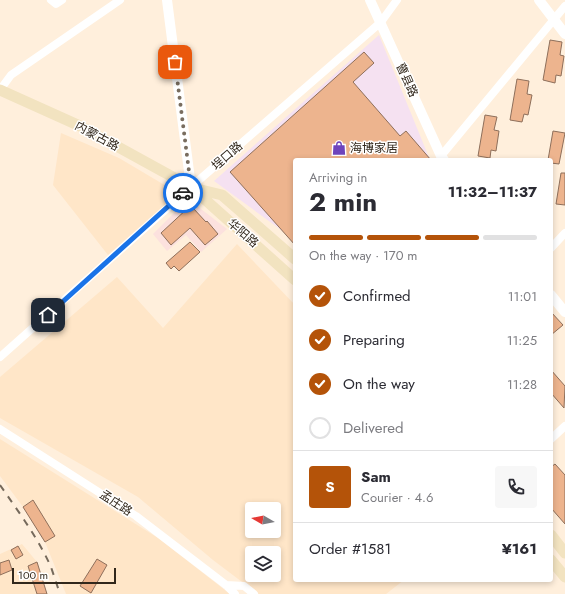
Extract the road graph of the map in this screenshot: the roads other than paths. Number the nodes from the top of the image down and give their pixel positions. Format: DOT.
graph roads {
  1 [pos="51,0"];
  2 [pos="62,0"];
  3 [pos="120,0"];
  4 [pos="167,0"];
  5 [pos="370,0"];
  6 [pos="398,0"];
  7 [pos="540,0"];
  8 [pos="565,6"];
  9 [pos="554,19"];
  10 [pos="381,22"];
  11 [pos="565,34"];
  12 [pos="0,90"];
  13 [pos="442,158"];
  14 [pos="191,187"];
  15 [pos="565,233"];
  16 [pos="553,246"];
  17 [pos="293,257"];
  18 [pos="293,278"];
  19 [pos="553,297"];
  20 [pos="565,312"];
  21 [pos="0,357"];
  22 [pos="565,426"];
  23 [pos="0,429"];
  24 [pos="553,437"];
  25 [pos="553,538"];
  26 [pos="565,553"];
  27 [pos="553,562"];
  28 [pos="565,577"];
  29 [pos="226,585"];
  30 [pos="235,594"];
  31 [pos="254,594"];
  1 -- 2 [label="street"];
  3 -- 12 [label="street"];
  4 -- 14 [label="street"];
  5 -- 10 [label="street, 曹县路"];
  6 -- 10 [label="street, 埕口路"];
  7 -- 9 [label="street"];
  8 -- 9 [label="street"];
  9 -- 11 [label="street"];
  9 -- 13 [label="street"];
  10 -- 13 [label="street, 曹县路"];
  10 -- 14 [label="street, 埕口路"];
  12 -- 14 [label="main road, 内蒙古路"];
  14 -- 17 [label="main road, 华阳路"];
  14 -- 18 [label="main road, 华阳路"];
  14 -- 21 [label="street, 埕口路"];
  15 -- 16 [label="street"];
  19 -- 20 [label="street"];
  22 -- 24 [label="street"];
  23 -- 29 [label="street, 孟庄路"];
  25 -- 26 [label="main road"];
  27 -- 28 [label="main road"];
  29 -- 30 [label="street, 孟庄路"];
  29 -- 31 [label="street"];
}
